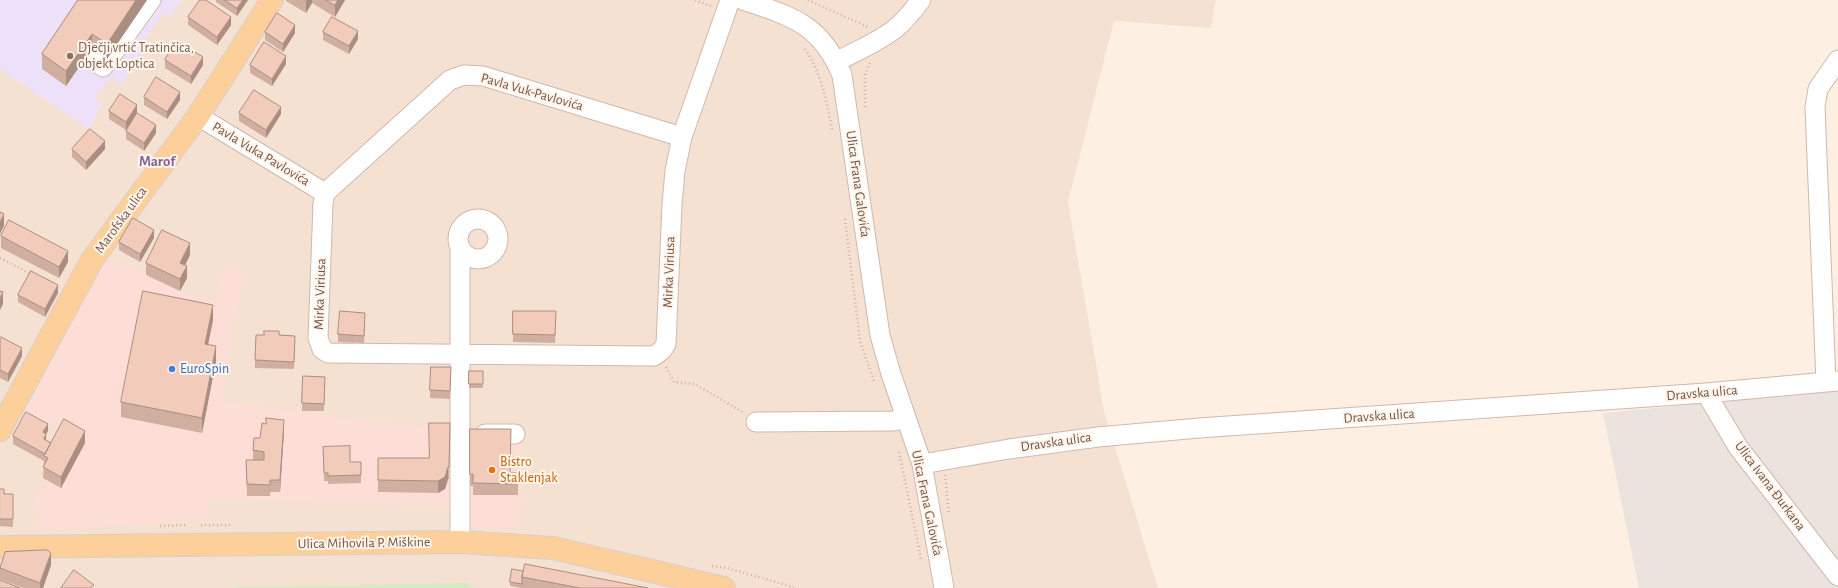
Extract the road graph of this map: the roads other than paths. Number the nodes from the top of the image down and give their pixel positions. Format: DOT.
graph roads {
  1 [pos="151,0"];
  2 [pos="272,0"];
  3 [pos="743,0"];
  4 [pos="921,0"];
  5 [pos="724,4"];
  6 [pos="92,59"];
  7 [pos="836,62"];
  8 [pos="1836,66"];
  9 [pos="198,116"];
  10 [pos="682,137"];
  11 [pos="325,193"];
  12 [pos="460,249"];
  13 [pos="462,355"];
  14 [pos="1832,381"];
  15 [pos="1706,393"];
  16 [pos="906,418"];
  17 [pos="756,422"];
  18 [pos="0,430"];
  19 [pos="461,434"];
  20 [pos="515,434"];
  21 [pos="922,464"];
  22 [pos="460,542"];
  23 [pos="0,547"];
  24 [pos="1838,576"];
  25 [pos="673,582"];
  26 [pos="724,588"];
  27 [pos="944,588"];
  1 -- 6 [label="street"];
  2 -- 9 [label="main road, Marofska ulica"];
  3 -- 7 [label="street, Ulica Frana Galovića"];
  4 -- 7 [label="street"];
  5 -- 10 [label="street, Mirka Viriusa"];
  7 -- 16 [label="street, Ulica Frana Galovića"];
  8 -- 14 [label="street"];
  9 -- 11 [label="street, Pavla Vuka Pavlovića"];
  9 -- 18 [label="main road, Marofska ulica"];
  10 -- 11 [label="street, Pavla Vuk-Pavlovića"];
  10 -- 13 [label="street, Mirka Viriusa"];
  11 -- 13 [label="street, Mirka Viriusa"];
  12 -- 13 [label="street"];
  13 -- 19 [label="street"];
  14 -- 15 [label="street, Dravska ulica"];
  15 -- 21 [label="street, Dravska ulica"];
  15 -- 24 [label="street, Ulica Ivana Đurkana"];
  16 -- 17 [label="street"];
  16 -- 21 [label="street, Ulica Frana Galovića"];
  19 -- 20 [label="street"];
  19 -- 22 [label="street"];
  21 -- 27 [label="street, Ulica Frana Galovića"];
  22 -- 23 [label="main road, Ulica Mihovila P. Miškine"];
  22 -- 25 [label="main road, Ulica Mihovila P. Miškine"];
  25 -- 26 [label="main road, Ulica Mihovila P. Miškine"];
}
